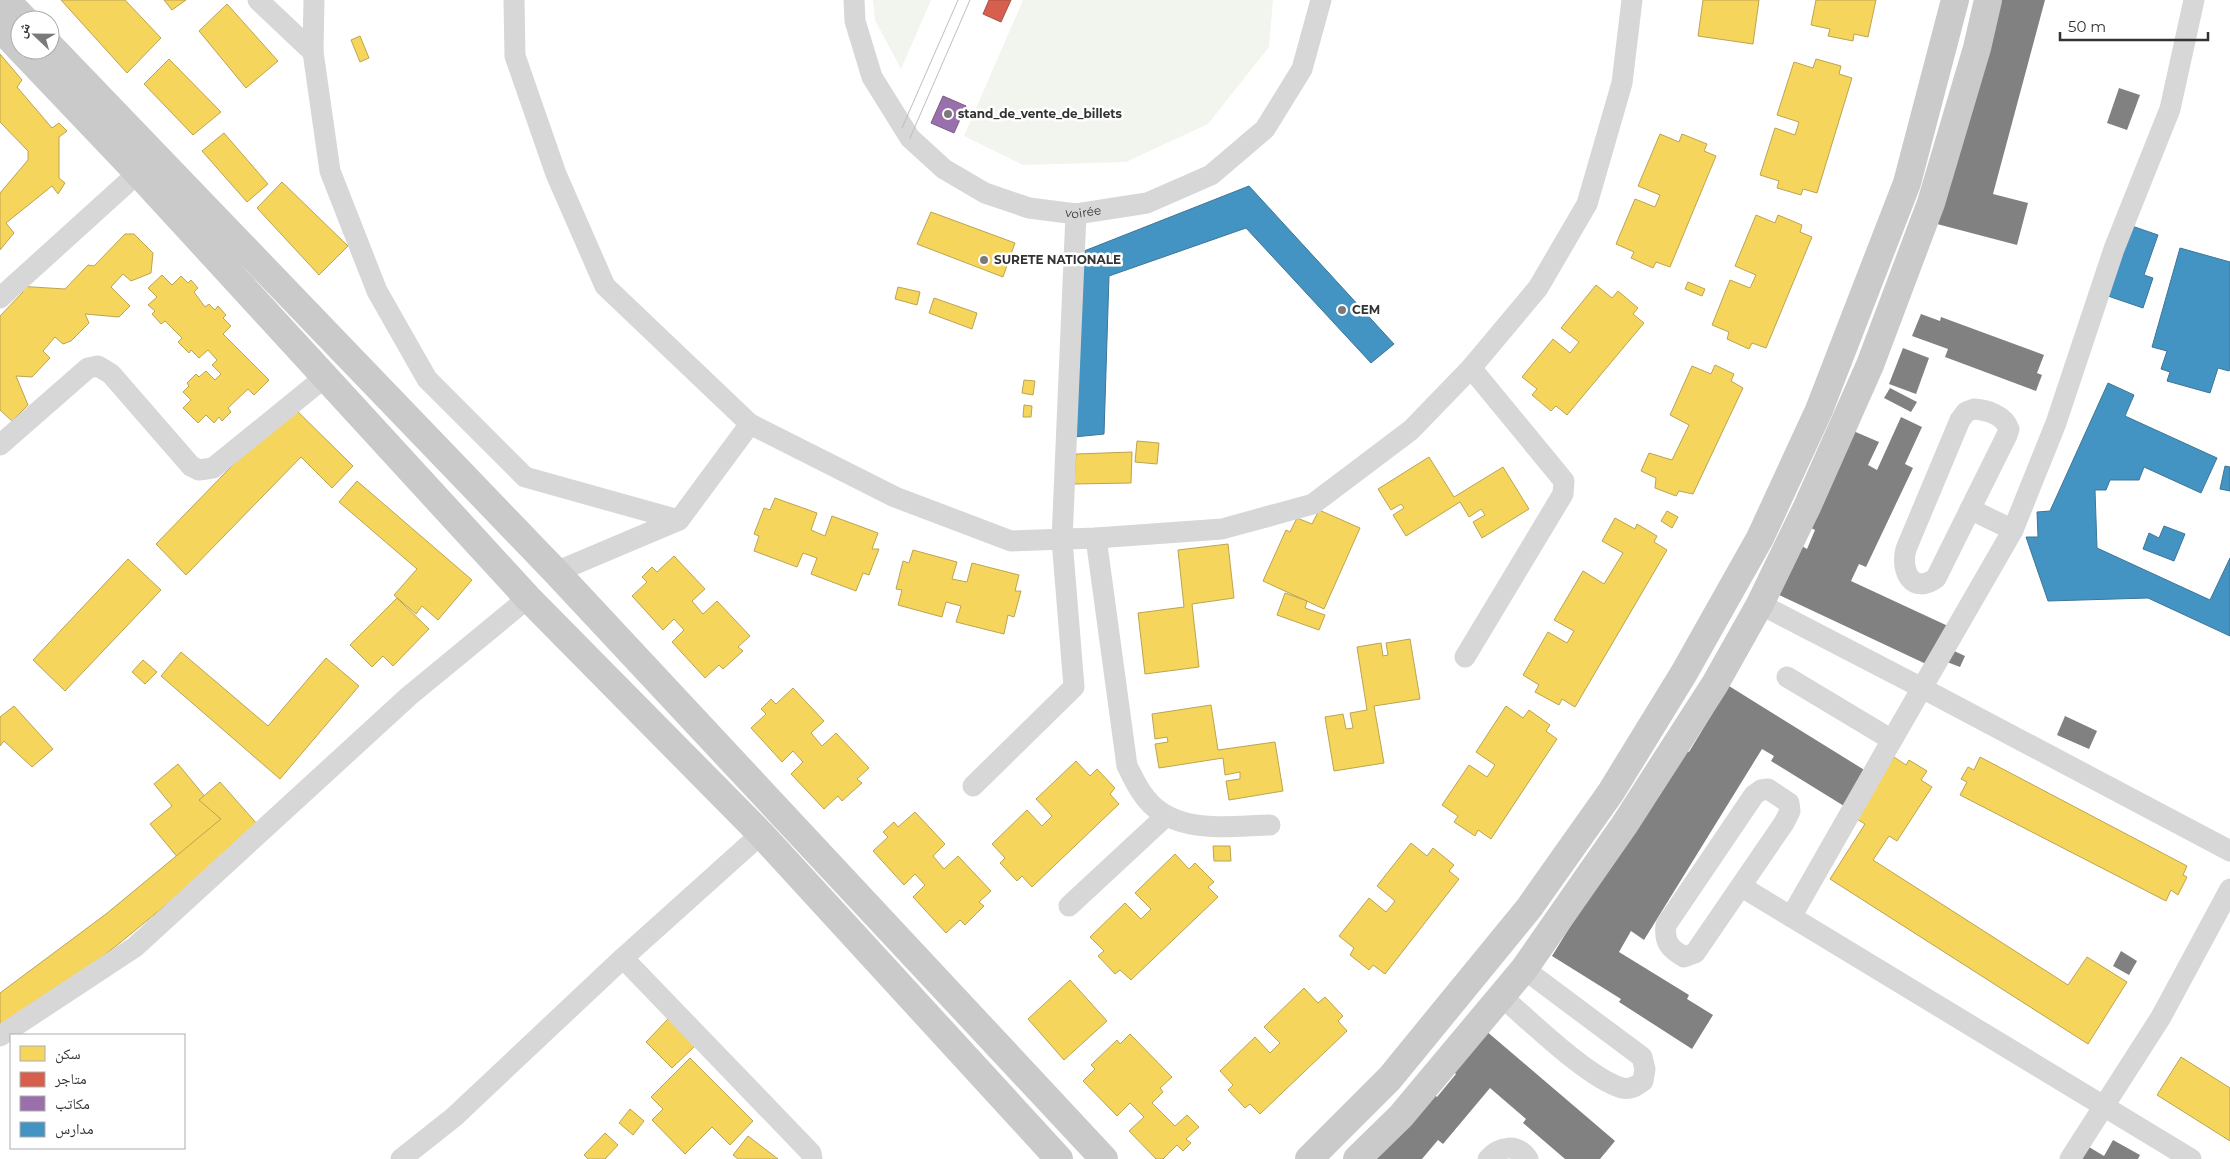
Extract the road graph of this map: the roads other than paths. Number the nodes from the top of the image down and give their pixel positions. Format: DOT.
graph roads {
  1 [pos="6,0"];
  2 [pos="258,0"];
  3 [pos="314,0"];
  4 [pos="514,0"];
  5 [pos="854,0"];
  6 [pos="1322,0"];
  7 [pos="1632,0"];
  8 [pos="1955,0"];
  9 [pos="1988,0"];
  10 [pos="2194,0"];
  11 [pos="16,10"];
  12 [pos="0,28"];
  13 [pos="10,38"];
  14 [pos="313,52"];
  15 [pos="60,58"];
  16 [pos="33,60"];
  17 [pos="147,165"];
  18 [pos="1076,214"];
  19 [pos="0,298"];
  20 [pos="1471,368"];
  21 [pos="325,377"];
  22 [pos="750,424"];
  23 [pos="0,445"];
  24 [pos="1970,509"];
  25 [pos="679,520"];
  26 [pos="2013,530"];
  27 [pos="1096,538"];
  28 [pos="1062,540"];
  29 [pos="556,572"];
  30 [pos="528,598"];
  31 [pos="1760,604"];
  32 [pos="1465,657"];
  33 [pos="1787,678"];
  34 [pos="1922,688"];
  35 [pos="1892,740"];
  36 [pos="973,786"];
  37 [pos="1166,816"];
  38 [pos="1270,825"];
  39 [pos="761,834"];
  40 [pos="2230,852"];
  41 [pos="1742,887"];
  42 [pos="2230,889"];
  43 [pos="1069,906"];
  44 [pos="1791,917"];
  45 [pos="624,958"];
  46 [pos="1524,969"];
  47 [pos="1501,996"];
  48 [pos="0,1036"];
  49 [pos="2104,1107"];
  50 [pos="402,1159"];
  51 [pos="812,1159"];
  52 [pos="1059,1159"];
  53 [pos="1104,1159"];
  54 [pos="1309,1159"];
  55 [pos="1357,1159"];
  56 [pos="1488,1159"];
  57 [pos="1528,1159"];
  58 [pos="2070,1159"];
  59 [pos="2191,1159"];
  1 -- 11 [label="main road"];
  2 -- 14 [label="street"];
  3 -- 14 [label="street"];
  4 -- 22 [label="street"];
  5 -- 18 [label="street, voirée"];
  6 -- 18 [label="street, voirée"];
  7 -- 20 [label="street"];
  8 -- 54 [label="main road"];
  9 -- 31 [label="main road"];
  10 -- 26 [label="street"];
  12 -- 13 [label="main road"];
  14 -- 25 [label="street"];
  15 -- 17 [label="main road"];
  16 -- 17 [label="main road"];
  17 -- 19 [label="street"];
  17 -- 21 [label="main road"];
  17 -- 29 [label="main road"];
  18 -- 28 [label="street"];
  20 -- 27 [label="street"];
  20 -- 32 [label="street"];
  21 -- 23 [label="street"];
  21 -- 30 [label="main road"];
  22 -- 25 [label="street"];
  22 -- 28 [label="street"];
  24 -- 24 [label="street"];
  24 -- 26 [label="street"];
  25 -- 29 [label="street"];
  26 -- 34 [label="street"];
  27 -- 28 [label="street"];
  27 -- 37 [label="street"];
  28 -- 36 [label="street"];
  29 -- 53 [label="main road"];
  30 -- 39 [label="main road"];
  30 -- 48 [label="street"];
  31 -- 34 [label="street"];
  31 -- 46 [label="main road"];
  33 -- 35 [label="street"];
  34 -- 35 [label="street"];
  34 -- 40 [label="street"];
  35 -- 44 [label="street"];
  37 -- 38 [label="street"];
  37 -- 43 [label="street"];
  39 -- 45 [label="street"];
  39 -- 52 [label="main road"];
  41 -- 41 [label="street"];
  41 -- 44 [label="street"];
  42 -- 49 [label="street"];
  44 -- 49 [label="street"];
  45 -- 50 [label="street"];
  45 -- 51 [label="street"];
  46 -- 47 [label="main road"];
  46 -- 47 [label="street"];
  47 -- 55 [label="main road"];
  49 -- 58 [label="street"];
  49 -- 59 [label="street"];
  56 -- 57 [label="street"];
}
